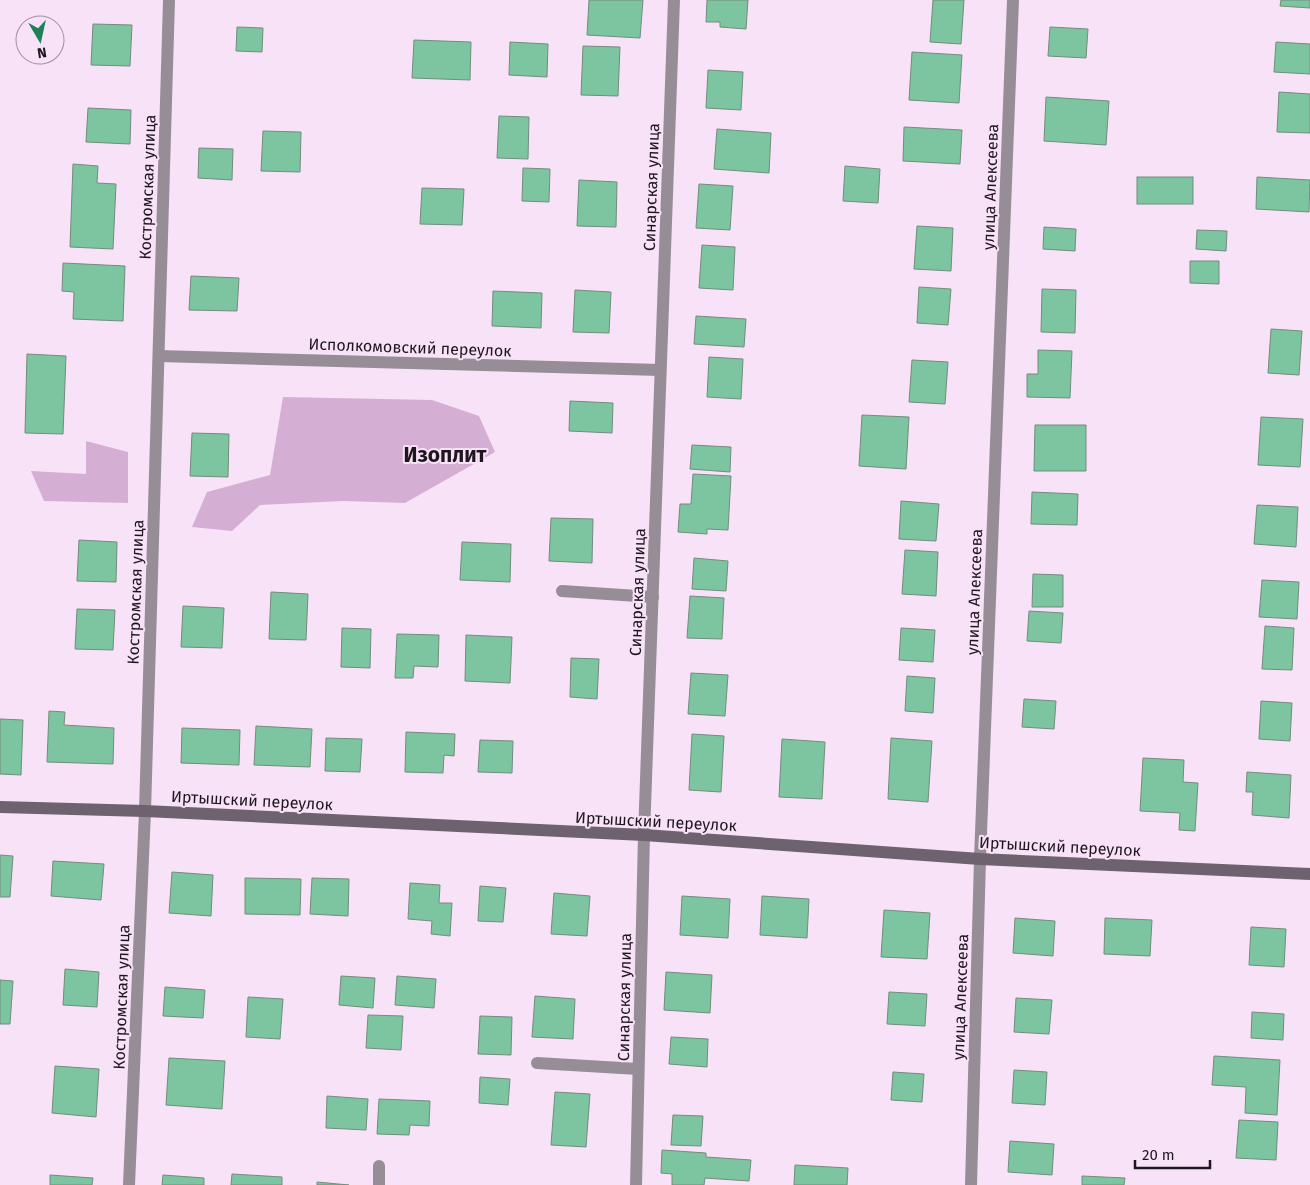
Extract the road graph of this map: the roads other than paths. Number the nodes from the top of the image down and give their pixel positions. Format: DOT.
graph roads {
  1 [pos="169,0"];
  2 [pos="674,0"];
  3 [pos="1013,0"];
  4 [pos="158,356"];
  5 [pos="660,370"];
  6 [pos="562,592"];
  7 [pos="653,597"];
  8 [pos="0,807"];
  9 [pos="145,811"];
  10 [pos="644,835"];
  11 [pos="980,859"];
  12 [pos="1310,874"];
  13 [pos="537,1063"];
  14 [pos="638,1069"];
  15 [pos="379,1166"];
  16 [pos="129,1185"];
  17 [pos="379,1185"];
  18 [pos="636,1185"];
  19 [pos="971,1185"];
  1 -- 4 [label="street, Костромская улица"];
  2 -- 5 [label="street, Синарская улица"];
  3 -- 11 [label="street, улица Алексеева"];
  4 -- 5 [label="street, Исполкомовский переулок"];
  4 -- 9 [label="street, Костромская улица"];
  5 -- 7 [label="street, Синарская улица"];
  6 -- 7 [label="street"];
  7 -- 10 [label="street, Синарская улица"];
  8 -- 9 [label="street, Иртышский переулок"];
  9 -- 10 [label="street, Иртышский переулок"];
  9 -- 16 [label="street, Костромская улица"];
  10 -- 11 [label="street, Иртышский переулок"];
  10 -- 14 [label="street, Синарская улица"];
  11 -- 12 [label="street, Иртышский переулок"];
  11 -- 19 [label="street, улица Алексеева"];
  13 -- 14 [label="street"];
  14 -- 18 [label="street, Синарская улица"];
  15 -- 17 [label="street"];
}
